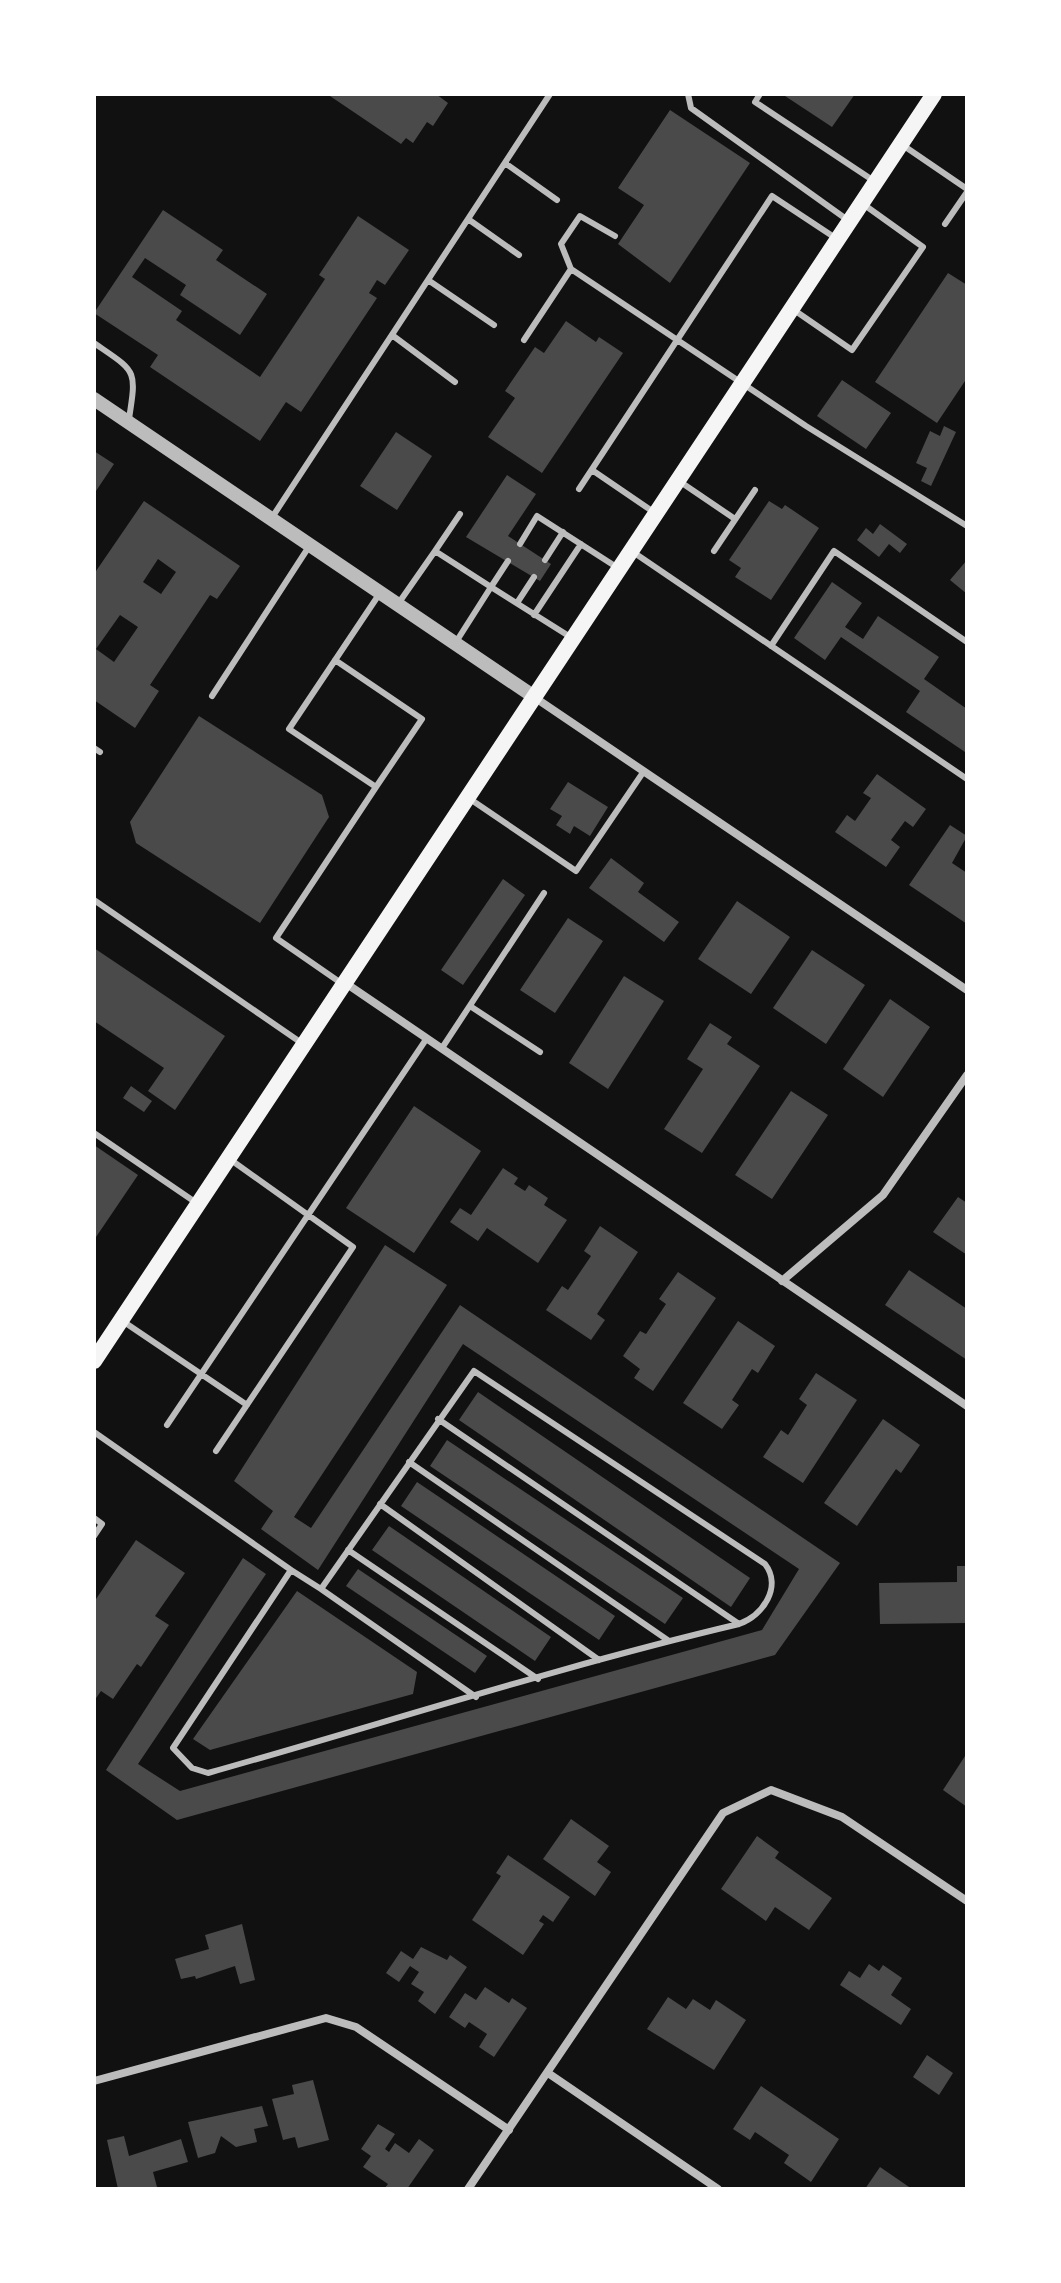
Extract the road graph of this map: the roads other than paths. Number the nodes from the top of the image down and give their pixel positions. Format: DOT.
graph roads {
  1 [pos="550,94"];
  2 [pos="688,94"];
  3 [pos="760,94"];
  4 [pos="934,94"];
  5 [pos="901,144"];
  6 [pos="505,163"];
  7 [pos="875,182"];
  8 [pos="967,191"];
  9 [pos="557,200"];
  10 [pos="861,203"];
  11 [pos="468,219"];
  12 [pos="849,221"];
  13 [pos="945,224"];
  14 [pos="615,236"];
  15 [pos="837,239"];
  16 [pos="519,255"];
  17 [pos="571,269"];
  18 [pos="428,280"];
  19 [pos="791,308"];
  20 [pos="494,325"];
  21 [pos="392,335"];
  22 [pos="678,339"];
  23 [pos="524,340"];
  24 [pos="94,343"];
  25 [pos="743,380"];
  26 [pos="455,382"];
  27 [pos="94,399"];
  28 [pos="128,422"];
  29 [pos="592,470"];
  30 [pos="677,480"];
  31 [pos="579,489"];
  32 [pos="755,490"];
  33 [pos="655,513"];
  34 [pos="460,514"];
  35 [pos="271,519"];
  36 [pos="735,519"];
  37 [pos="967,526"];
  38 [pos="563,532"];
  39 [pos="520,544"];
  40 [pos="581,544"];
  41 [pos="310,545"];
  42 [pos="630,550"];
  43 [pos="435,551"];
  44 [pos="714,551"];
  45 [pos="545,560"];
  46 [pos="508,561"];
  47 [pos="618,568"];
  48 [pos="534,577"];
  49 [pos="491,587"];
  50 [pos="380,593"];
  51 [pos="517,603"];
  52 [pos="397,604"];
  53 [pos="534,615"];
  54 [pos="572,638"];
  55 [pos="456,642"];
  56 [pos="967,642"];
  57 [pos="771,646"];
  58 [pos="335,660"];
  59 [pos="212,696"];
  60 [pos="533,696"];
  61 [pos="644,771"];
  62 [pos="967,779"];
  63 [pos="376,787"];
  64 [pos="466,796"];
  65 [pos="544,893"];
  66 [pos="94,900"];
  67 [pos="343,983"];
  68 [pos="967,990"];
  69 [pos="470,1006"];
  70 [pos="427,1038"];
  71 [pos="303,1044"];
  72 [pos="442,1048"];
  73 [pos="540,1052"];
  74 [pos="967,1075"];
  75 [pos="94,1133"];
  76 [pos="228,1158"];
  77 [pos="198,1204"];
  78 [pos="308,1215"];
  79 [pos="782,1281"];
  80 [pos="121,1320"];
  81 [pos="94,1361"];
  82 [pos="201,1374"];
  83 [pos="247,1405"];
  84 [pos="967,1406"];
  85 [pos="438,1419"];
  86 [pos="167,1425"];
  87 [pos="94,1432"];
  88 [pos="216,1451"];
  89 [pos="409,1462"];
  90 [pos="380,1504"];
  91 [pos="94,1518"];
  92 [pos="94,1536"];
  93 [pos="348,1550"];
  94 [pos="291,1570"];
  95 [pos="321,1589"];
  96 [pos="739,1624"];
  97 [pos="669,1641"];
  98 [pos="599,1660"];
  99 [pos="538,1679"];
  100 [pos="476,1697"];
  101 [pos="967,1901"];
  102 [pos="548,2073"];
  103 [pos="94,2081"];
  104 [pos="509,2130"];
  105 [pos="468,2189"];
  106 [pos="718,2189"];
  1 -- 6 [label="lane"];
  2 -- 12 [label="lane"];
  3 -- 7 [label="lane"];
  4 -- 5 [label="main road"];
  5 -- 7 [label="main road"];
  5 -- 8 [label="lane"];
  6 -- 9 [label="lane"];
  6 -- 11 [label="lane"];
  7 -- 10 [label="main road"];
  8 -- 13 [label="lane"];
  10 -- 12 [label="main road"];
  10 -- 19 [label="lane"];
  11 -- 16 [label="lane"];
  11 -- 18 [label="lane"];
  12 -- 15 [label="main road"];
  14 -- 17 [label="lane"];
  15 -- 19 [label="main road"];
  15 -- 22 [label="lane"];
  17 -- 22 [label="lane"];
  17 -- 23 [label="lane"];
  18 -- 20 [label="lane"];
  18 -- 21 [label="lane"];
  19 -- 25 [label="main road"];
  21 -- 26 [label="lane"];
  21 -- 35 [label="lane"];
  22 -- 25 [label="lane"];
  22 -- 29 [label="lane"];
  24 -- 28 [label="lane"];
  25 -- 30 [label="main road"];
  25 -- 37 [label="lane"];
  27 -- 28 [label="street"];
  28 -- 35 [label="street"];
  29 -- 31 [label="lane"];
  29 -- 33 [label="lane"];
  30 -- 33 [label="main road"];
  30 -- 36 [label="lane"];
  32 -- 36 [label="lane"];
  33 -- 42 [label="main road"];
  34 -- 43 [label="lane"];
  35 -- 41 [label="street"];
  36 -- 44 [label="lane"];
  38 -- 39 [label="lane"];
  38 -- 40 [label="lane"];
  38 -- 45 [label="lane"];
  40 -- 47 [label="lane"];
  40 -- 53 [label="lane"];
  41 -- 50 [label="street"];
  41 -- 59 [label="lane"];
  42 -- 47 [label="main road"];
  42 -- 57 [label="lane"];
  43 -- 49 [label="lane"];
  43 -- 52 [label="lane"];
  46 -- 49 [label="lane"];
  47 -- 54 [label="main road"];
  48 -- 51 [label="lane"];
  49 -- 51 [label="lane"];
  49 -- 55 [label="lane"];
  50 -- 52 [label="street"];
  50 -- 58 [label="lane"];
  51 -- 53 [label="lane"];
  52 -- 55 [label="street"];
  53 -- 54 [label="lane"];
  54 -- 60 [label="main road"];
  55 -- 60 [label="street"];
  56 -- 57 [label="lane"];
  57 -- 62 [label="lane"];
  58 -- 63 [label="lane"];
  58 -- 63 [label="lane"];
  60 -- 61 [label="street"];
  60 -- 64 [label="main road"];
  61 -- 64 [label="lane"];
  61 -- 68 [label="street"];
  63 -- 67 [label="lane"];
  64 -- 67 [label="main road"];
  65 -- 69 [label="lane"];
  66 -- 71 [label="lane"];
  67 -- 70 [label="street"];
  67 -- 71 [label="main road"];
  69 -- 72 [label="lane"];
  69 -- 73 [label="lane"];
  70 -- 72 [label="street"];
  70 -- 78 [label="lane"];
  71 -- 76 [label="main road"];
  72 -- 79 [label="street"];
  74 -- 79 [label="street"];
  75 -- 77 [label="lane"];
  76 -- 77 [label="main road"];
  76 -- 78 [label="lane"];
  77 -- 80 [label="main road"];
  78 -- 82 [label="lane"];
  78 -- 83 [label="lane"];
  79 -- 84 [label="street"];
  80 -- 81 [label="main road"];
  80 -- 82 [label="lane"];
  82 -- 83 [label="lane"];
  82 -- 86 [label="lane"];
  83 -- 88 [label="lane"];
  85 -- 89 [label="lane"];
  85 -- 96 [label="lane"];
  85 -- 96 [label="lane"];
  87 -- 94 [label="lane"];
  89 -- 90 [label="lane"];
  89 -- 97 [label="lane"];
  90 -- 93 [label="lane"];
  90 -- 98 [label="lane"];
  91 -- 92 [label="lane"];
  93 -- 95 [label="lane"];
  93 -- 99 [label="lane"];
  94 -- 95 [label="lane"];
  94 -- 100 [label="lane"];
  95 -- 100 [label="lane"];
  96 -- 97 [label="lane"];
  97 -- 98 [label="lane"];
  98 -- 99 [label="lane"];
  99 -- 100 [label="lane"];
  101 -- 102 [label="street"];
  102 -- 104 [label="street"];
  102 -- 106 [label="street"];
  103 -- 104 [label="street"];
  104 -- 105 [label="street"];
}
